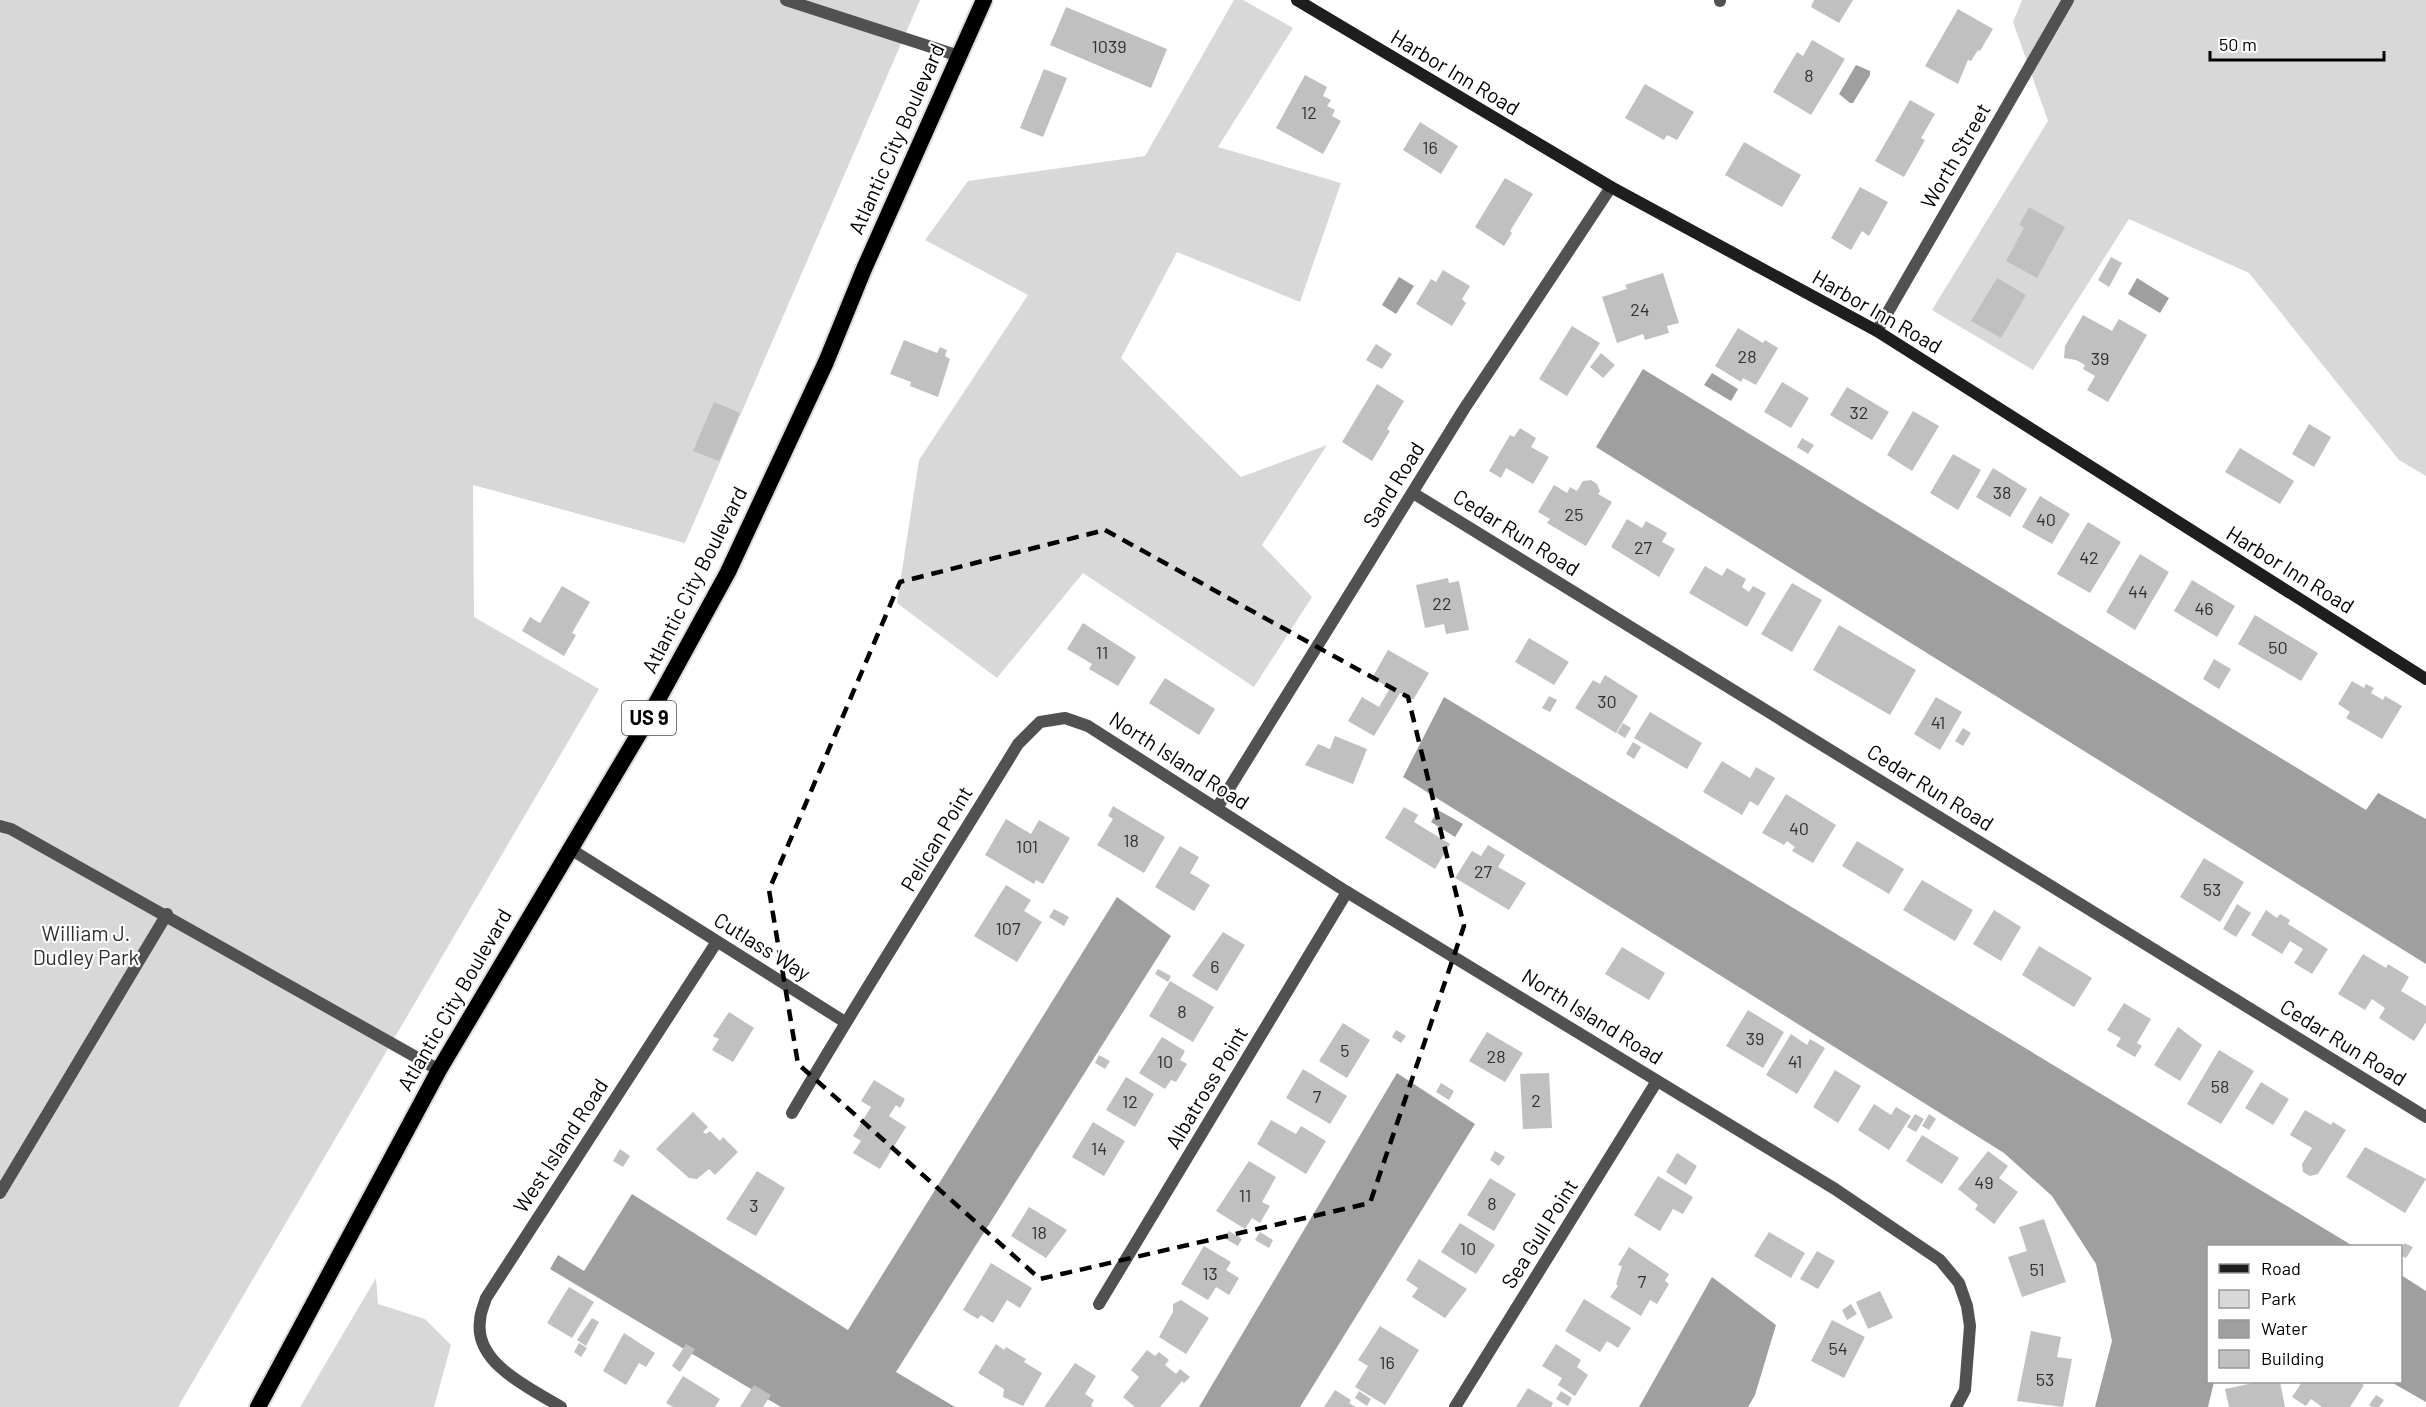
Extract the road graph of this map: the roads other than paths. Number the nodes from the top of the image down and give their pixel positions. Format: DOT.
graph roads {
  1 [pos="786,0"];
  2 [pos="984,0"];
  3 [pos="1296,0"];
  4 [pos="2068,0"];
  5 [pos="959,56"];
  6 [pos="1611,187"];
  7 [pos="1877,331"];
  8 [pos="1413,493"];
  9 [pos="2426,679"];
  10 [pos="1088,726"];
  11 [pos="1216,808"];
  12 [pos="0,826"];
  13 [pos="569,848"];
  14 [pos="1347,891"];
  15 [pos="166,914"];
  16 [pos="716,943"];
  17 [pos="845,1022"];
  18 [pos="439,1070"];
  19 [pos="1657,1081"];
  20 [pos="792,1113"];
  21 [pos="2426,1117"];
  22 [pos="0,1193"];
  23 [pos="1100,1304"];
  24 [pos="258,1407"];
  25 [pos="561,1407"];
  26 [pos="1455,1407"];
  27 [pos="1956,1407"];
  1 -- 5 [label="street"];
  2 -- 5 [label="highway, Atlantic City Boulevard / US 9"];
  3 -- 6 [label="main road, Harbor Inn Road"];
  4 -- 7 [label="street, Worth Street"];
  5 -- 13 [label="highway, Atlantic City Boulevard / US 9"];
  6 -- 7 [label="main road, Harbor Inn Road"];
  6 -- 8 [label="street, Sand Road"];
  7 -- 9 [label="main road, Harbor Inn Road"];
  8 -- 11 [label="street, Sand Road"];
  8 -- 21 [label="street, Cedar Run Road"];
  10 -- 11 [label="street, North Island Road"];
  10 -- 17 [label="street, Pelican Point"];
  11 -- 14 [label="street, North Island Road"];
  12 -- 15 [label="street"];
  13 -- 16 [label="street, Cutlass Way"];
  13 -- 18 [label="highway, Atlantic City Boulevard / US 9"];
  14 -- 19 [label="street, North Island Road"];
  14 -- 23 [label="street, Albatross Point"];
  15 -- 18 [label="street"];
  15 -- 22 [label="street"];
  16 -- 17 [label="street, Cutlass Way"];
  16 -- 25 [label="street, West Island Road"];
  17 -- 20 [label="street"];
  18 -- 24 [label="highway, Atlantic City Boulevard / US 9"];
  19 -- 26 [label="street, Sea Gull Point"];
  19 -- 27 [label="street, North Island Road"];
}
